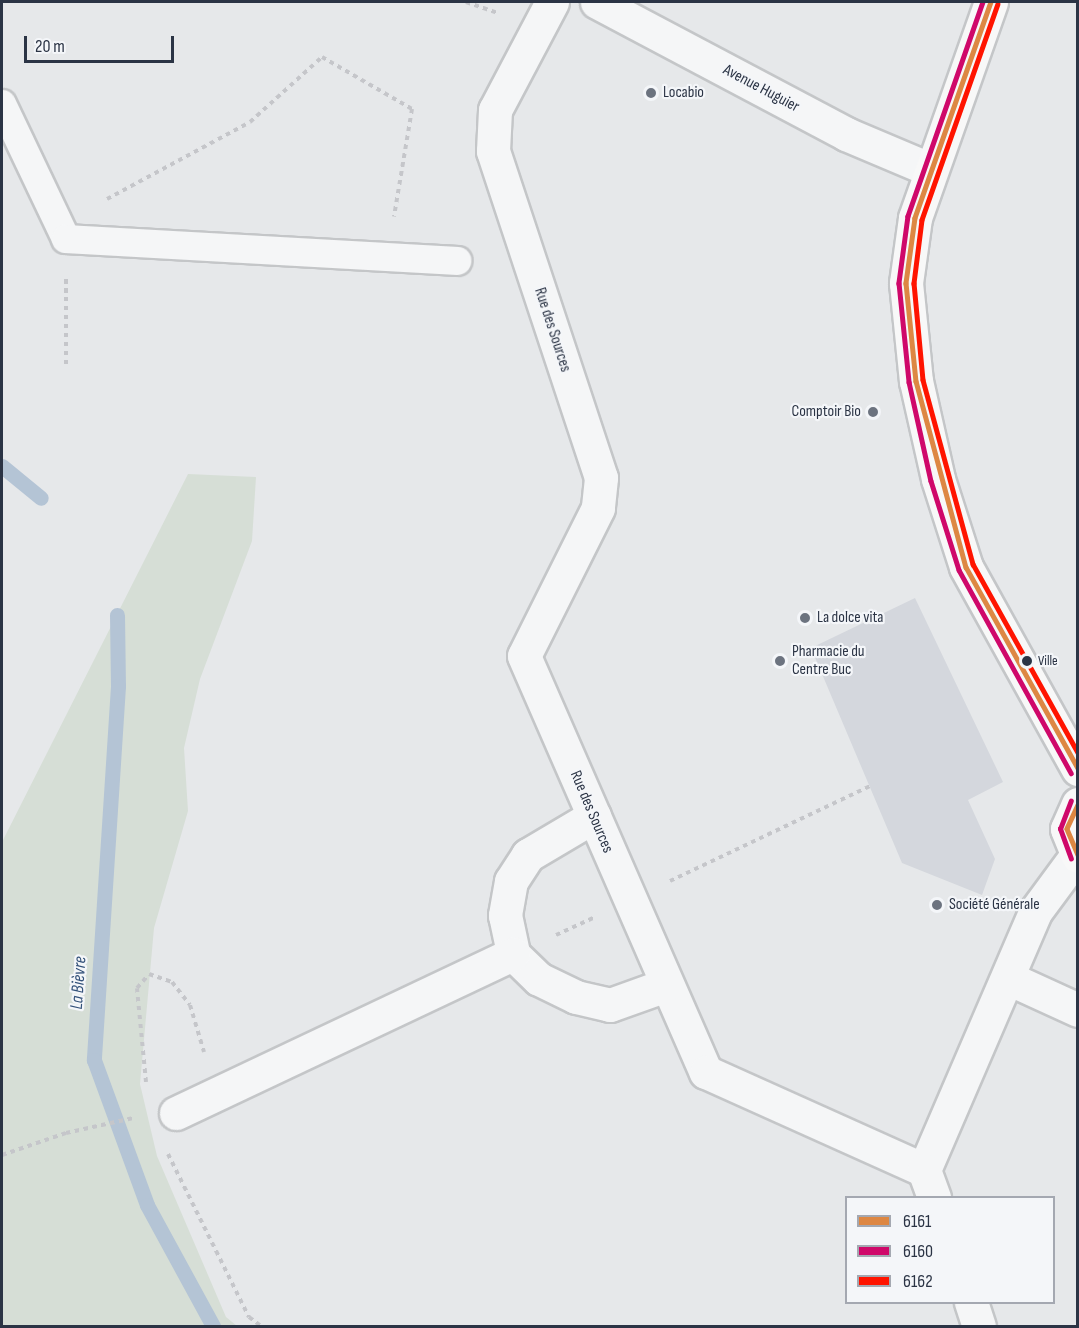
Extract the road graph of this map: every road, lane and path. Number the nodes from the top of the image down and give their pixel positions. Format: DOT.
graph roads {
  1 [pos="552,2"];
  2 [pos="597,2"];
  3 [pos="991,2"];
  4 [pos="2,104"];
  5 [pos="928,169"];
  6 [pos="61,229"];
  7 [pos="390,254"];
  8 [pos="457,261"];
  9 [pos="66,368"];
  10 [pos="1077,769"];
  11 [pos="870,786"];
  12 [pos="1077,804"];
  13 [pos="594,816"];
  14 [pos="1077,856"];
  15 [pos="704,864"];
  16 [pos="628,902"];
  17 [pos="513,954"];
  18 [pos="1008,978"];
  19 [pos="666,985"];
  20 [pos="1077,1010"];
  21 [pos="147,1092"];
  22 [pos="217,1095"];
  23 [pos="176,1113"];
  24 [pos="140,1116"];
  25 [pos="165,1146"];
  26 [pos="2,1155"];
  27 [pos="929,1184"];
  28 [pos="972,1304"];
  29 [pos="261,1326"];
  30 [pos="980,1326"];
  1 -- 13 [label="street, Rue des Sources"];
  2 -- 5 [label="street, Avenue Huguier"];
  3 -- 5 [label="main road"];
  4 -- 6 [label="lane"];
  5 -- 10 [label="main road"];
  6 -- 7 [label="lane"];
  6 -- 7 [label="path"];
  6 -- 9 [label="path"];
  7 -- 8 [label="lane"];
  11 -- 15 [label="path"];
  12 -- 14 [label="main road"];
  13 -- 16 [label="street, Rue des Sources"];
  13 -- 17 [label="street"];
  14 -- 18 [label="street, Rue des Sources"];
  16 -- 17 [label="path"];
  16 -- 19 [label="street, Rue des Sources"];
  17 -- 19 [label="street"];
  17 -- 22 [label="street"];
  18 -- 20 [label="street"];
  18 -- 27 [label="street, Rue des Sources"];
  19 -- 27 [label="street, Rue des Sources"];
  21 -- 22 [label="path"];
  22 -- 23 [label="street"];
  24 -- 26 [label="path"];
  25 -- 29 [label="path"];
  28 -- 30 [label="street"];
}
